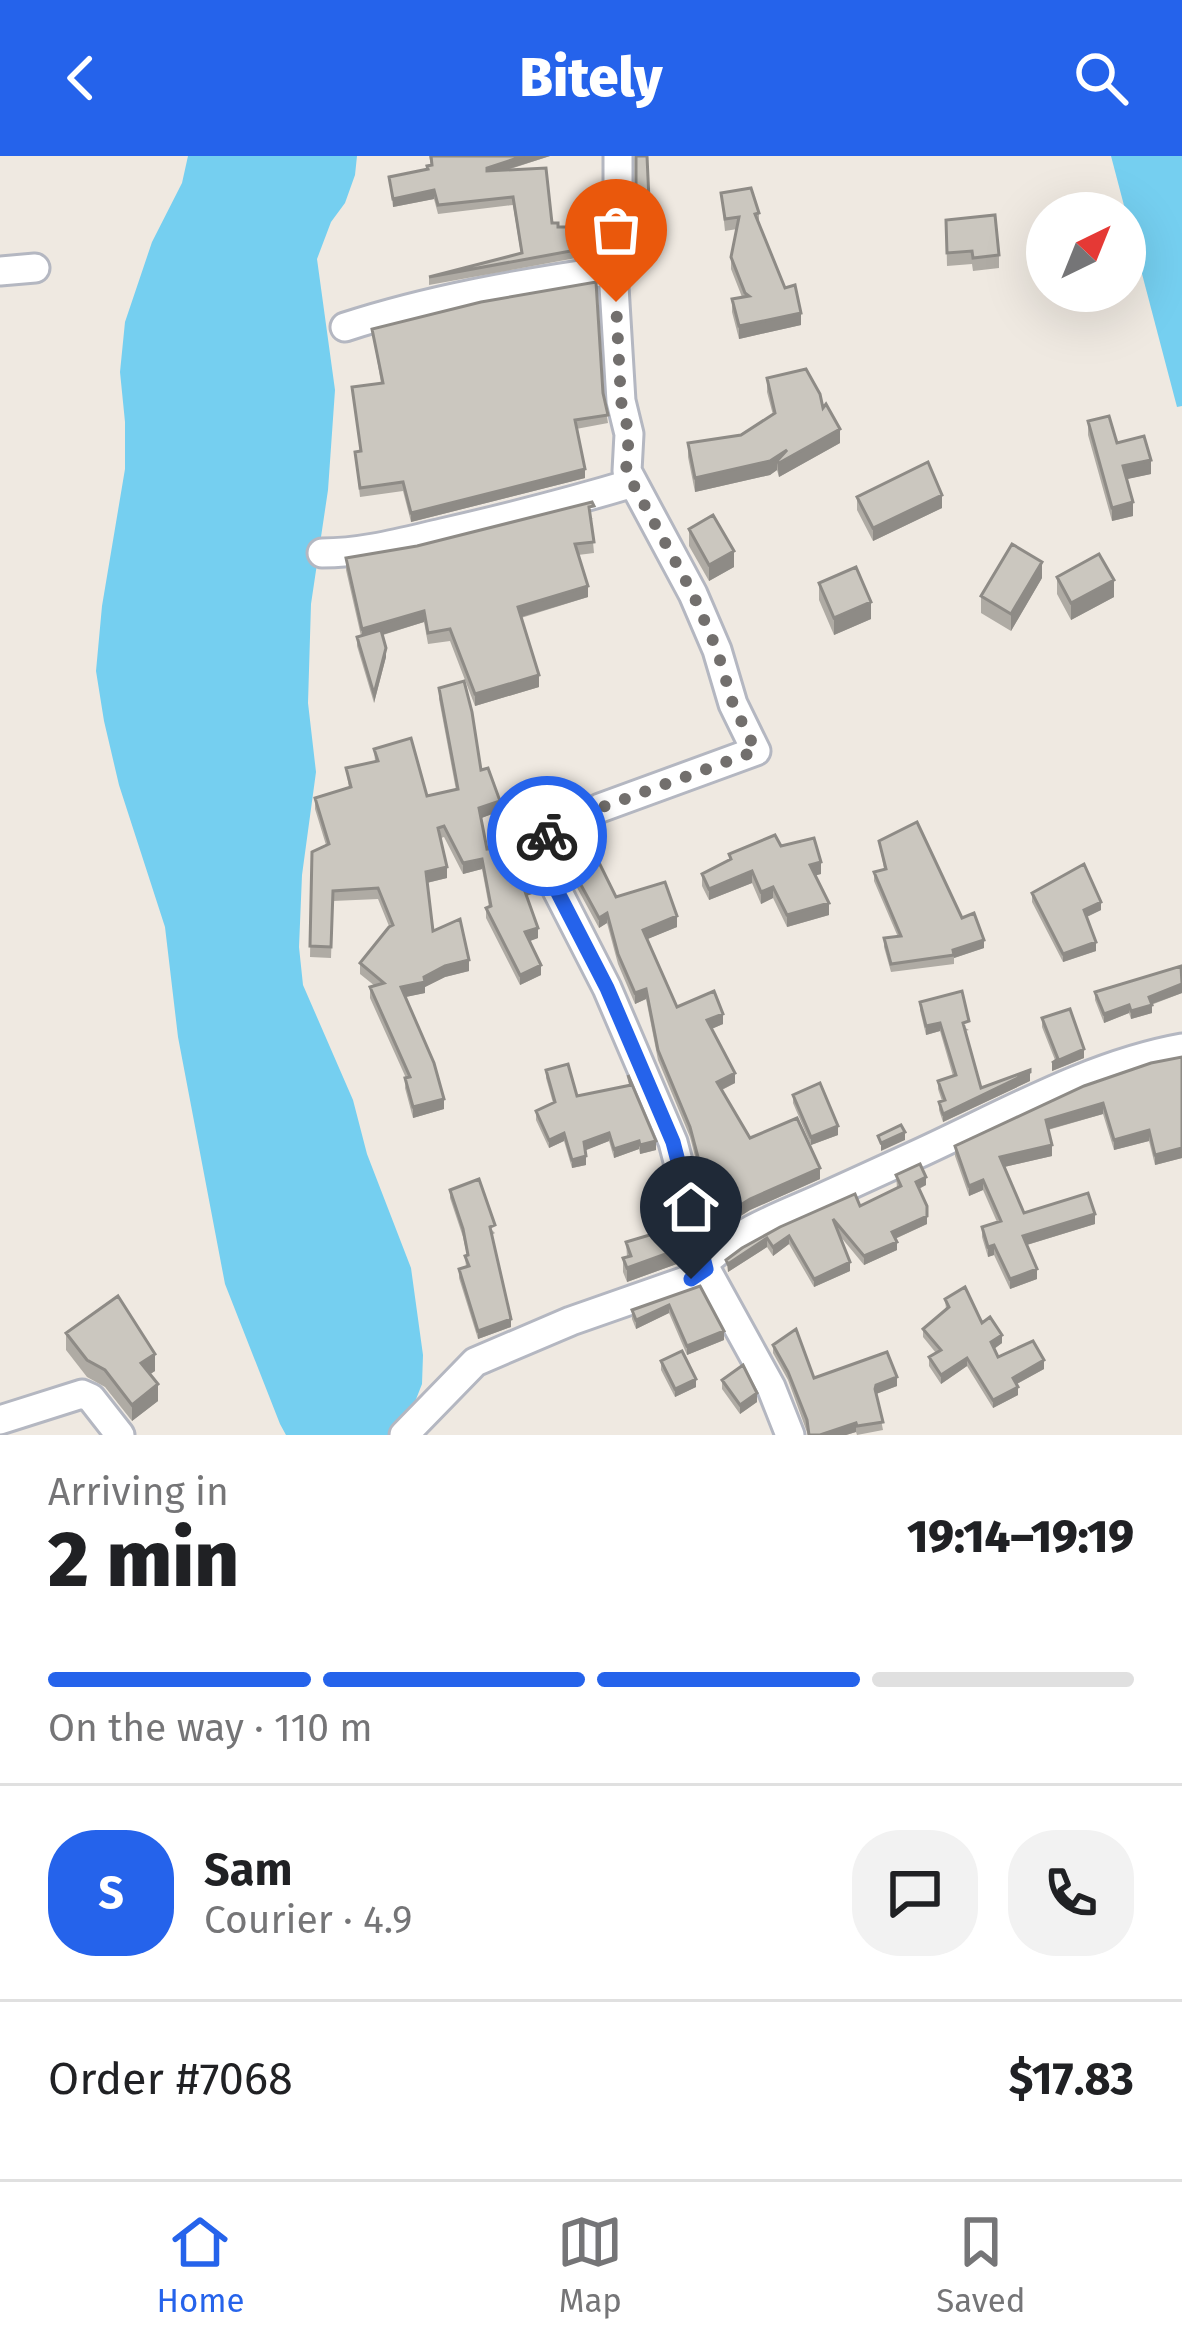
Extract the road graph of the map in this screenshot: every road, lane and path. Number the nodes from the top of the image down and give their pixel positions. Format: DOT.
graph roads {
  1 [pos="618,156"];
  2 [pos="35,268"];
  3 [pos="613,270"];
  4 [pos="0,271"];
  5 [pos="345,328"];
  6 [pos="633,483"];
  7 [pos="322,553"];
  8 [pos="1182,1048"];
  9 [pos="705,1266"];
  10 [pos="0,1420"];
  11 [pos="120,1435"];
  12 [pos="404,1435"];
  13 [pos="790,1435"];
  1 -- 3 [label="street"];
  2 -- 4 [label="street"];
  3 -- 5 [label="street"];
  3 -- 6 [label="street"];
  6 -- 7 [label="street"];
  6 -- 9 [label="street"];
  8 -- 9 [label="street"];
  9 -- 12 [label="street"];
  9 -- 13 [label="street"];
  10 -- 11 [label="street"];
}
